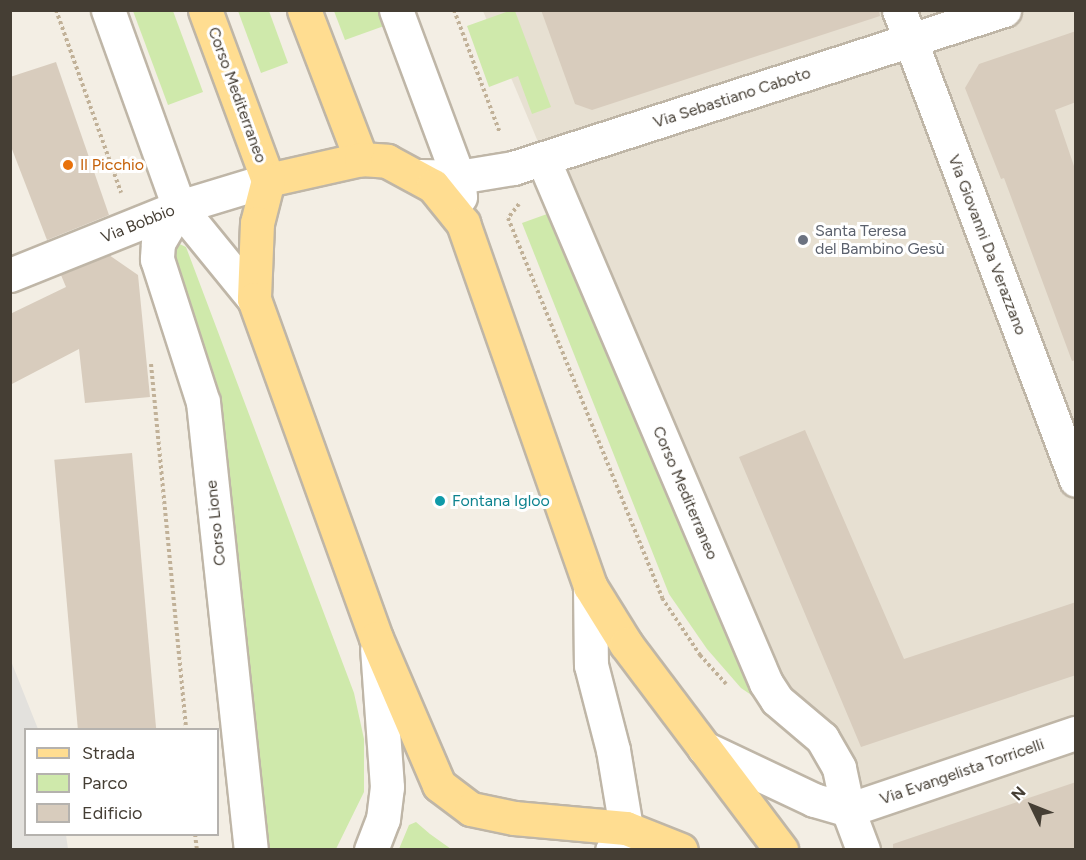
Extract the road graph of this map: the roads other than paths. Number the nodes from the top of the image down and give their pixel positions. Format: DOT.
graph roads {
  1 [pos="108,10"];
  2 [pos="205,10"];
  3 [pos="304,10"];
  4 [pos="396,10"];
  5 [pos="899,10"];
  6 [pos="1004,10"];
  7 [pos="910,41"];
  8 [pos="361,159"];
  9 [pos="528,163"];
  10 [pos="419,176"];
  11 [pos="458,177"];
  12 [pos="268,180"];
  13 [pos="179,207"];
  14 [pos="464,223"];
  15 [pos="10,275"];
  16 [pos="254,299"];
  17 [pos="1076,480"];
  18 [pos="590,586"];
  19 [pos="376,638"];
  20 [pos="1076,733"];
  21 [pos="704,748"];
  22 [pos="848,810"];
  23 [pos="619,839"];
  24 [pos="251,849"];
  25 [pos="371,849"];
  26 [pos="681,849"];
  27 [pos="782,849"];
  28 [pos="863,849"];
  1 -- 13 [label="street"];
  2 -- 12 [label="main road, Corso Mediterraneo"];
  3 -- 8 [label="main road"];
  4 -- 11 [label="street"];
  5 -- 7 [label="street, Via Giovanni Da Verazzano"];
  6 -- 7 [label="street, Via Sebastiano Caboto"];
  7 -- 9 [label="street, Via Sebastiano Caboto"];
  7 -- 17 [label="street, Via Giovanni Da Verazzano"];
  8 -- 10 [label="main road"];
  8 -- 12 [label="main road"];
  9 -- 11 [label="street, Via Sebastiano Caboto"];
  9 -- 22 [label="street, Corso Mediterraneo"];
  10 -- 11 [label="street"];
  10 -- 14 [label="main road"];
  11 -- 14 [label="street"];
  12 -- 13 [label="street, Via Bobbio"];
  12 -- 16 [label="main road"];
  13 -- 15 [label="street, Via Bobbio"];
  13 -- 16 [label="street"];
  13 -- 24 [label="street, Corso Lione"];
  14 -- 18 [label="main road"];
  16 -- 19 [label="main road"];
  18 -- 21 [label="main road"];
  18 -- 23 [label="street"];
  19 -- 23 [label="main road"];
  19 -- 25 [label="street"];
  20 -- 22 [label="street, Via Evangelista Torricelli"];
  21 -- 22 [label="street"];
  21 -- 27 [label="main road"];
  22 -- 28 [label="street, Corso Mediterraneo"];
  23 -- 26 [label="main road"];
}
